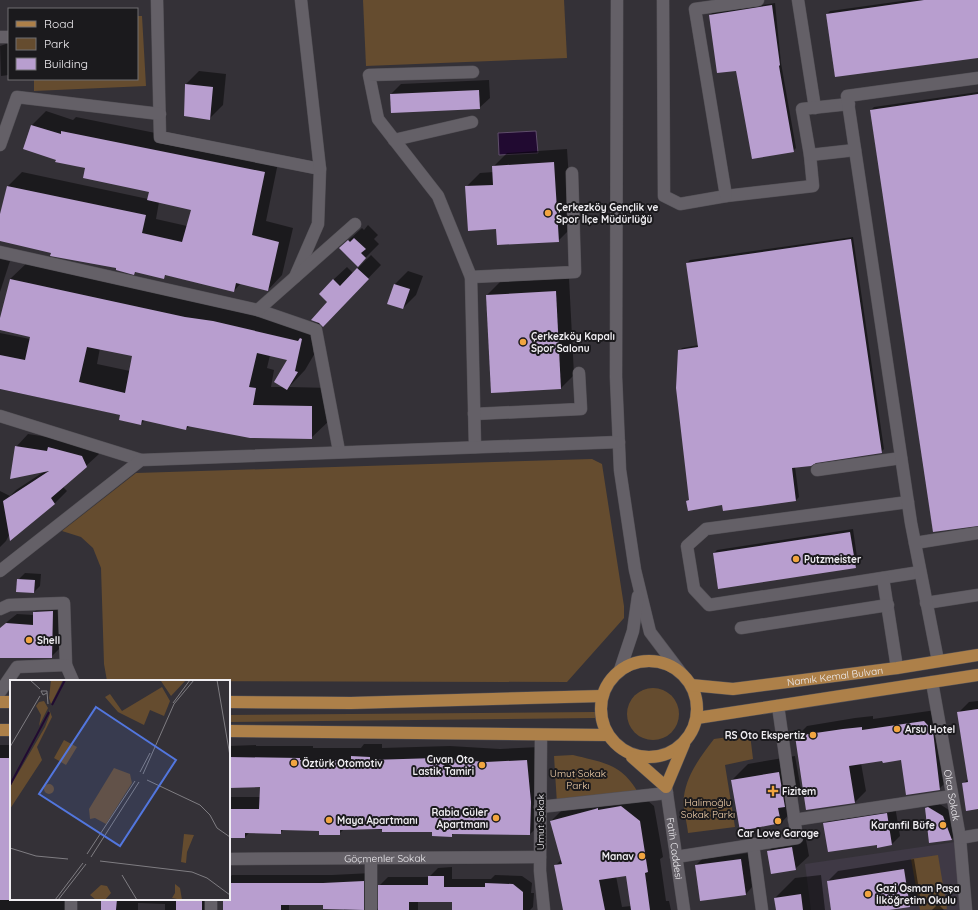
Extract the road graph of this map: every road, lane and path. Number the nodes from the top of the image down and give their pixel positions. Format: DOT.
graph roads {
  1 [pos="157,0"];
  2 [pos="301,0"];
  3 [pos="617,0"];
  4 [pos="663,0"];
  5 [pos="758,0"];
  6 [pos="798,0"];
  7 [pos="473,72"];
  8 [pos="978,78"];
  9 [pos="849,104"];
  10 [pos="815,108"];
  11 [pos="160,114"];
  12 [pos="472,122"];
  13 [pos="394,140"];
  14 [pos="0,145"];
  15 [pos="855,150"];
  16 [pos="810,155"];
  17 [pos="320,169"];
  18 [pos="572,173"];
  19 [pos="726,196"];
  20 [pos="355,224"];
  21 [pos="0,252"];
  22 [pos="295,277"];
  23 [pos="471,277"];
  24 [pos="258,310"];
  25 [pos="579,373"];
  26 [pos="474,414"];
  27 [pos="0,416"];
  28 [pos="619,442"];
  29 [pos="475,447"];
  30 [pos="339,451"];
  31 [pos="901,458"];
  32 [pos="141,460"];
  33 [pos="817,470"];
  34 [pos="908,502"];
  35 [pos="978,533"];
  36 [pos="915,543"];
  37 [pos="0,571"];
  38 [pos="920,572"];
  39 [pos="883,578"];
  40 [pos="639,589"];
  41 [pos="978,595"];
  42 [pos="926,603"];
  43 [pos="888,605"];
  44 [pos="0,609"];
  45 [pos="741,628"];
  46 [pos="978,655"];
  47 [pos="938,661"];
  48 [pos="66,664"];
  49 [pos="897,668"];
  50 [pos="620,670"];
  51 [pos="681,673"];
  52 [pos="978,675"];
  53 [pos="73,680"];
  54 [pos="932,682"];
  55 [pos="691,685"];
  56 [pos="0,692"];
  57 [pos="602,696"];
  58 [pos="230,702"];
  59 [pos="778,706"];
  60 [pos="697,718"];
  61 [pos="230,731"];
  62 [pos="541,734"];
  63 [pos="607,735"];
  64 [pos="684,744"];
  65 [pos="629,754"];
  66 [pos="667,790"];
  67 [pos="952,796"];
  68 [pos="540,807"];
  69 [pos="794,820"];
  70 [pos="978,834"];
  71 [pos="960,838"];
  72 [pos="753,844"];
  73 [pos="540,857"];
  74 [pos="676,857"];
  75 [pos="371,858"];
  76 [pos="230,859"];
  77 [pos="372,910"];
  78 [pos="544,910"];
  79 [pos="684,910"];
  80 [pos="762,910"];
  81 [pos="966,910"];
  1 -- 11 [label="street"];
  2 -- 17 [label="street"];
  3 -- 28 [label="street"];
  4 -- 19 [label="street"];
  5 -- 19 [label="street"];
  6 -- 10 [label="street"];
  7 -- 13 [label="street"];
  8 -- 9 [label="street"];
  9 -- 10 [label="street"];
  9 -- 15 [label="street"];
  10 -- 16 [label="street"];
  11 -- 14 [label="street"];
  11 -- 17 [label="street"];
  12 -- 13 [label="street"];
  13 -- 23 [label="street"];
  15 -- 16 [label="street"];
  15 -- 31 [label="street"];
  16 -- 19 [label="street"];
  17 -- 22 [label="street"];
  18 -- 23 [label="street"];
  20 -- 22 [label="street"];
  21 -- 24 [label="street"];
  22 -- 24 [label="street"];
  23 -- 26 [label="street"];
  24 -- 30 [label="street"];
  25 -- 26 [label="street"];
  26 -- 29 [label="street"];
  27 -- 32 [label="street"];
  28 -- 29 [label="street"];
  28 -- 40 [label="street"];
  29 -- 30 [label="street"];
  30 -- 32 [label="street"];
  31 -- 33 [label="street"];
  31 -- 34 [label="street"];
  32 -- 37 [label="street"];
  34 -- 36 [label="street"];
  34 -- 39 [label="street"];
  35 -- 36 [label="street"];
  36 -- 38 [label="street"];
  38 -- 39 [label="street"];
  38 -- 42 [label="street"];
  39 -- 43 [label="street"];
  40 -- 50 [label="street"];
  40 -- 51 [label="street"];
  41 -- 42 [label="street"];
  42 -- 47 [label="street"];
  43 -- 45 [label="street"];
  43 -- 49 [label="street"];
  44 -- 48 [label="street"];
  46 -- 47 [label="main road, Namık Kemal Bulvarı"];
  47 -- 49 [label="main road, Namık Kemal Bulvarı"];
  48 -- 53 [label="street"];
  48 -- 56 [label="street"];
  49 -- 55 [label="main road, Namık Kemal Bulvarı"];
  50 -- 51 [label="main road"];
  50 -- 57 [label="main road"];
  51 -- 55 [label="main road"];
  52 -- 54 [label="main road, Namık Kemal Bulvarı"];
  54 -- 59 [label="main road, Namık Kemal Bulvarı"];
  54 -- 67 [label="street, Olca Sokak"];
  55 -- 60 [label="main road"];
  57 -- 58 [label="main road"];
  57 -- 63 [label="main road"];
  59 -- 60 [label="main road, Namık Kemal Bulvarı"];
  59 -- 69 [label="street"];
  60 -- 64 [label="main road"];
  61 -- 62 [label="main road"];
  62 -- 63 [label="main road"];
  62 -- 68 [label="street, Umut Sokak"];
  63 -- 65 [label="main road"];
  64 -- 65 [label="main road"];
  64 -- 66 [label="main road"];
  65 -- 66 [label="main road"];
  66 -- 68 [label="street"];
  66 -- 74 [label="street, Fatih Caddesi"];
  67 -- 69 [label="street"];
  67 -- 71 [label="street, Olca Sokak"];
  68 -- 73 [label="street, Umut Sokak"];
  69 -- 72 [label="street"];
  70 -- 71 [label="street"];
  71 -- 81 [label="street, Olca Sokak"];
  72 -- 74 [label="street"];
  72 -- 80 [label="street"];
  73 -- 75 [label="street, Göçmenler Sokak"];
  73 -- 78 [label="street, Umut Sokak"];
  74 -- 79 [label="street, Fatih Caddesi"];
  75 -- 76 [label="street, Göçmenler Sokak"];
  75 -- 77 [label="street"];
}
